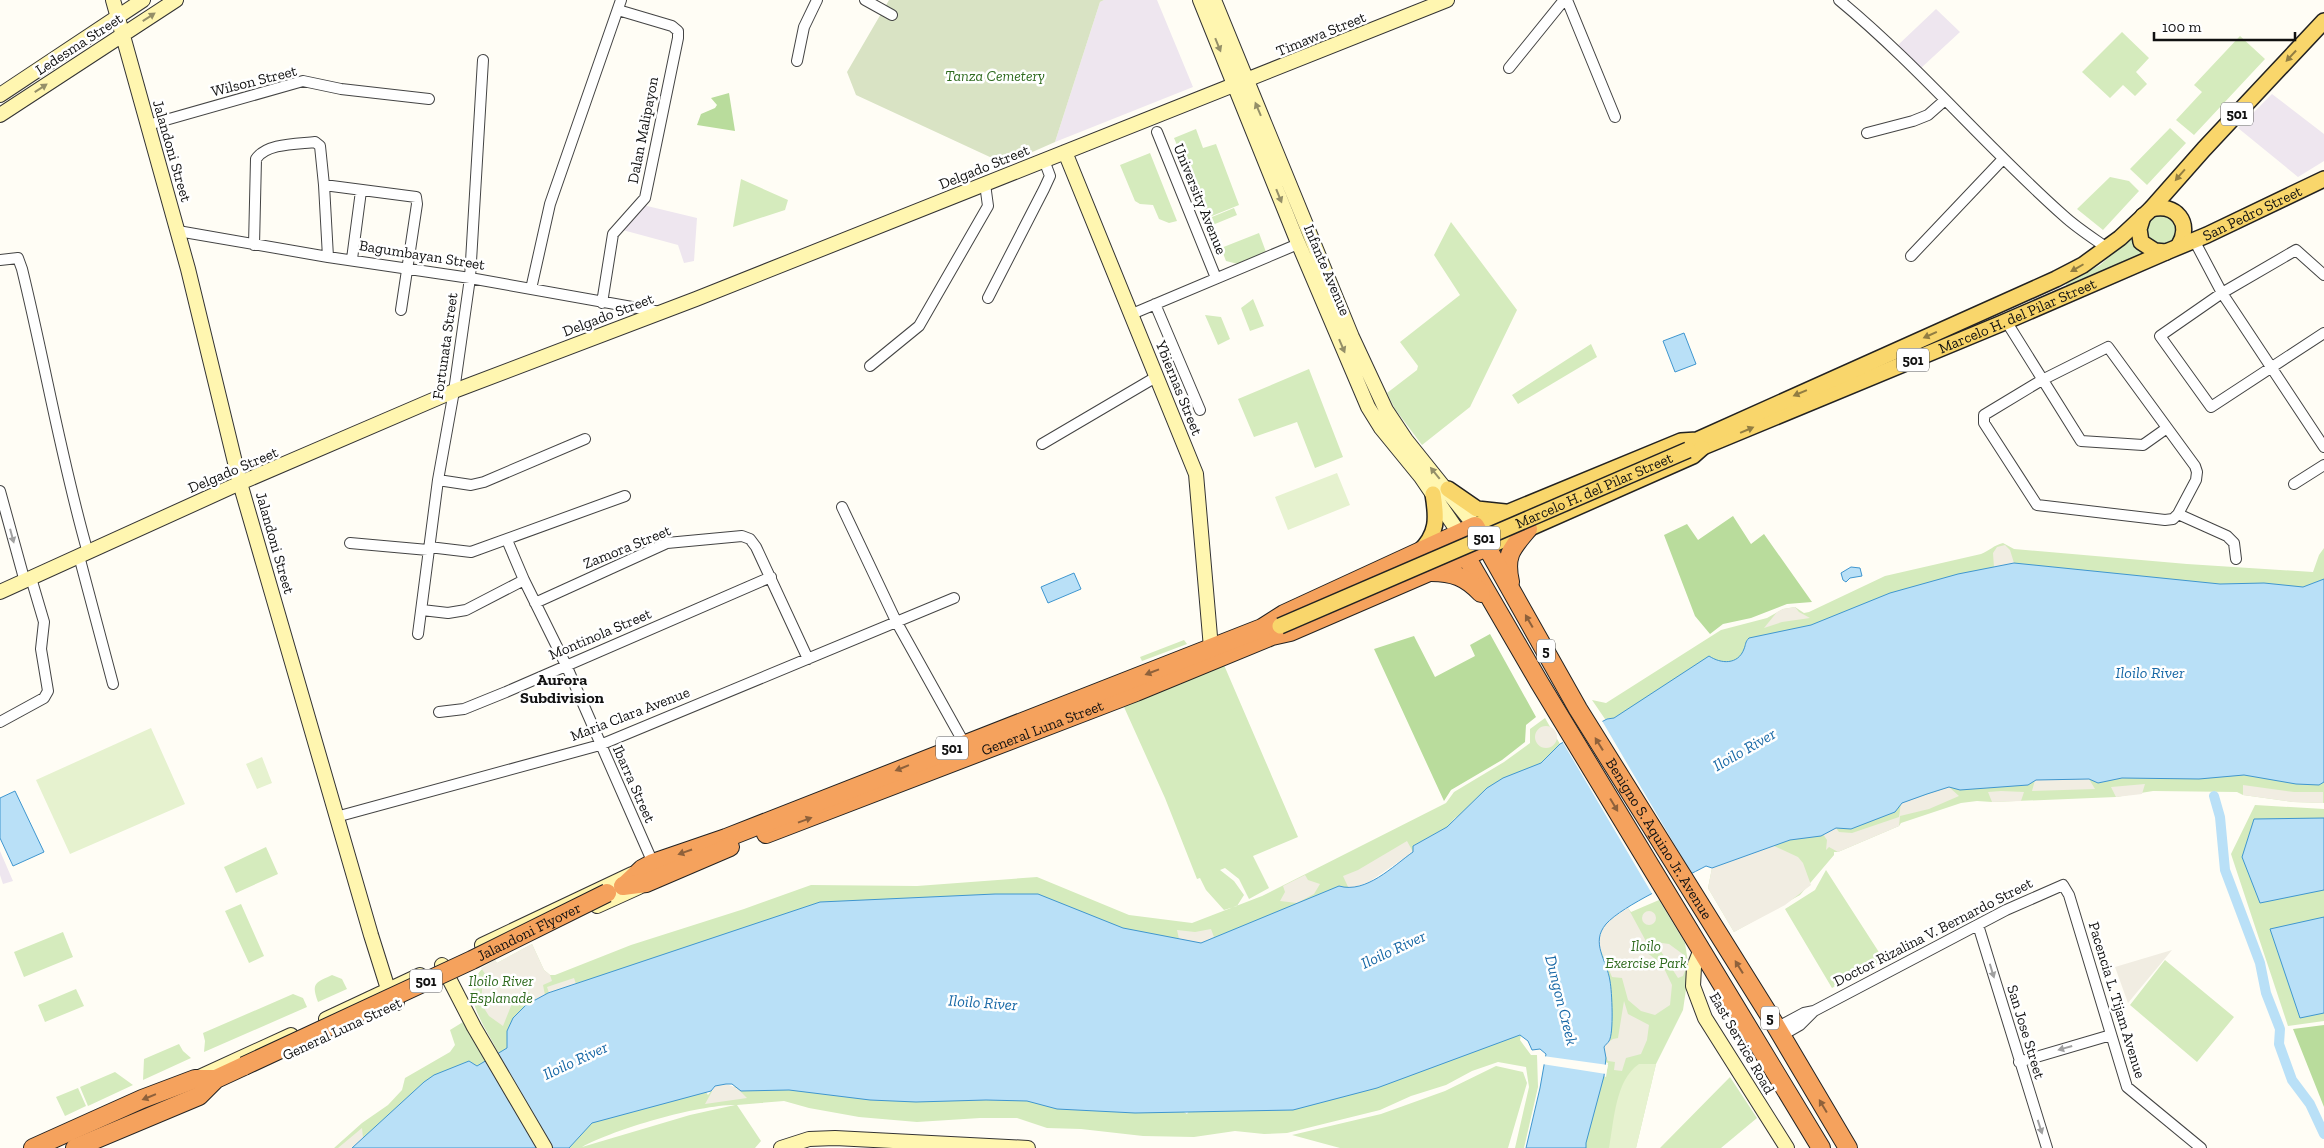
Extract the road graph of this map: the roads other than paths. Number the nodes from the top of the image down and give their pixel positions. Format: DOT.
graph roads {
  1 [pos="113,0"];
  2 [pos="143,0"];
  3 [pos="176,0"];
  4 [pos="818,0"];
  5 [pos="865,0"];
  6 [pos="1200,0"];
  7 [pos="1214,0"];
  8 [pos="1447,0"];
  9 [pos="1565,0"];
  10 [pos="1839,0"];
  11 [pos="620,5"];
  12 [pos="892,15"];
  13 [pos="2324,20"];
  14 [pos="120,26"];
  15 [pos="483,60"];
  16 [pos="796,61"];
  17 [pos="1509,68"];
  18 [pos="1241,84"];
  19 [pos="0,95"];
  20 [pos="429,99"];
  21 [pos="1945,100"];
  22 [pos="0,115"];
  23 [pos="1615,117"];
  24 [pos="148,125"];
  25 [pos="1157,132"];
  26 [pos="1867,133"];
  27 [pos="1261,134"];
  28 [pos="1065,152"];
  29 [pos="2003,159"];
  30 [pos="1044,160"];
  31 [pos="2324,179"];
  32 [pos="985,184"];
  33 [pos="324,186"];
  34 [pos="361,191"];
  35 [pos="2147,212"];
  36 [pos="178,231"];
  37 [pos="2194,240"];
  38 [pos="1298,244"];
  39 [pos="254,245"];
  40 [pos="2107,248"];
  41 [pos="2173,248"];
  42 [pos="1911,256"];
  43 [pos="328,257"];
  44 [pos="0,260"];
  45 [pos="352,260"];
  46 [pos="408,269"];
  47 [pos="2324,275"];
  48 [pos="470,278"];
  49 [pos="1216,278"];
  50 [pos="531,289"];
  51 [pos="2222,293"];
  52 [pos="988,298"];
  53 [pos="602,303"];
  54 [pos="1155,304"];
  55 [pos="401,310"];
  56 [pos="660,312"];
  57 [pos="1132,314"];
  58 [pos="2006,321"];
  59 [pos="2324,333"];
  60 [pos="870,366"];
  61 [pos="2272,366"];
  62 [pos="1156,377"];
  63 [pos="2042,380"];
  64 [pos="454,391"];
  65 [pos="1200,410"];
  66 [pos="2167,428"];
  67 [pos="585,439"];
  68 [pos="1042,444"];
  69 [pos="1695,446"];
  70 [pos="2324,447"];
  71 [pos="2324,465"];
  72 [pos="438,480"];
  73 [pos="240,483"];
  74 [pos="2294,484"];
  75 [pos="1448,489"];
  76 [pos="0,491"];
  77 [pos="1433,494"];
  78 [pos="625,496"];
  79 [pos="842,507"];
  80 [pos="1512,512"];
  81 [pos="2178,514"];
  82 [pos="1475,526"];
  83 [pos="1528,529"];
  84 [pos="1454,535"];
  85 [pos="507,540"];
  86 [pos="350,543"];
  87 [pos="1487,547"];
  88 [pos="429,549"];
  89 [pos="1418,553"];
  90 [pos="83,554"];
  91 [pos="1466,556"];
  92 [pos="2236,558"];
  93 [pos="1426,573"];
  94 [pos="771,577"];
  95 [pos="28,580"];
  96 [pos="524,580"];
  97 [pos="0,592"];
  98 [pos="1513,594"];
  99 [pos="954,598"];
  100 [pos="535,603"];
  101 [pos="1494,606"];
  102 [pos="422,610"];
  103 [pos="896,621"];
  104 [pos="1271,630"];
  105 [pos="418,634"];
  106 [pos="1211,648"];
  107 [pos="808,659"];
  108 [pos="566,665"];
  109 [pos="113,684"];
  110 [pos="1565,686"];
  111 [pos="1547,696"];
  112 [pos="439,712"];
  113 [pos="0,722"];
  114 [pos="964,743"];
  115 [pos="600,744"];
  116 [pos="933,763"];
  117 [pos="336,817"];
  118 [pos="647,872"];
  119 [pos="625,885"];
  120 [pos="2066,888"];
  121 [pos="1978,925"];
  122 [pos="1701,949"];
  123 [pos="442,965"];
  124 [pos="450,979"];
  125 [pos="388,989"];
  126 [pos="397,1004"];
  127 [pos="1779,1032"];
  128 [pos="2111,1035"];
  129 [pos="2019,1062"];
  130 [pos="216,1079"];
  131 [pos="197,1087"];
  132 [pos="33,1148"];
  133 [pos="75,1148"];
  134 [pos="545,1148"];
  135 [pos="781,1148"];
  136 [pos="1028,1148"];
  137 [pos="1787,1148"];
  138 [pos="1821,1148"];
  139 [pos="1848,1148"];
  140 [pos="2046,1148"];
  141 [pos="2201,1148"];
  1 -- 14 [label="main road, Jalandoni Street"];
  2 -- 14 [label="main road, Ledesma Street"];
  14 -- 3 [label="main road, Ledesma Street, one-way"];
  4 -- 16 [label="street"];
  5 -- 12 [label="street"];
  6 -- 18 [label="main road, Infante Avenue, one-way"];
  7 -- 18 [label="main road, Infante Avenue"];
  8 -- 18 [label="main road, Timawa Street"];
  9 -- 17 [label="street"];
  9 -- 23 [label="street"];
  10 -- 21 [label="street"];
  11 -- 50 [label="street"];
  11 -- 53 [label="street, Dalan Malipayon"];
  13 -- 35 [label="main road, Marcelo H. del Pilar Street / 501, one-way"];
  14 -- 19 [label="main road, Ledesma Street"];
  22 -- 14 [label="main road, Ledesma Street, one-way"];
  14 -- 24 [label="main road, Jalandoni Street"];
  15 -- 48 [label="street, Fortunata Street"];
  18 -- 27 [label="main road, Infante Avenue"];
  18 -- 28 [label="main road, Delgado Street"];
  20 -- 24 [label="street, Wilson Street"];
  21 -- 26 [label="street"];
  21 -- 29 [label="street"];
  24 -- 36 [label="main road, Jalandoni Street"];
  25 -- 49 [label="street, University Avenue"];
  27 -- 38 [label="main road, Infante Avenue, one-way"];
  75 -- 27 [label="main road, Infante Avenue, one-way"];
  28 -- 30 [label="main road, Delgado Street"];
  28 -- 57 [label="main road, Ybiernas Street"];
  29 -- 40 [label="street"];
  29 -- 42 [label="street"];
  30 -- 32 [label="main road, Delgado Street"];
  30 -- 52 [label="street"];
  31 -- 37 [label="main road, San Pedro Street / 501"];
  32 -- 56 [label="main road, Delgado Street"];
  32 -- 60 [label="street"];
  33 -- 34 [label="street"];
  33 -- 39 [label="street"];
  33 -- 43 [label="street"];
  34 -- 45 [label="street"];
  34 -- 46 [label="street"];
  35 -- 40 [label="main road, Marcelo H. del Pilar Street / 501"];
  35 -- 41 [label="main road"];
  35 -- 41 [label="main road"];
  36 -- 39 [label="street, Bagumbayan Street"];
  36 -- 73 [label="main road, Jalandoni Street"];
  37 -- 41 [label="main road, San Pedro Street / 501"];
  37 -- 51 [label="street"];
  38 -- 49 [label="street"];
  38 -- 77 [label="main road, Infante Avenue, one-way"];
  39 -- 43 [label="street, Bagumbayan Street"];
  40 -- 69 [label="main road, Marcelo H. del Pilar Street / 501, one-way"];
  41 -- 58 [label="main road, Marcelo H. del Pilar Street / 501"];
  43 -- 45 [label="street, Bagumbayan Street"];
  44 -- 90 [label="street"];
  45 -- 46 [label="street, Bagumbayan Street"];
  46 -- 48 [label="street, Bagumbayan Street"];
  46 -- 55 [label="street"];
  47 -- 51 [label="street"];
  48 -- 50 [label="street, Bagumbayan Street"];
  48 -- 64 [label="street, Fortunata Street"];
  49 -- 54 [label="street"];
  50 -- 53 [label="street, Bagumbayan Street"];
  51 -- 61 [label="street"];
  51 -- 61 [label="street"];
  53 -- 56 [label="street, Bagumbayan Street"];
  54 -- 57 [label="street"];
  54 -- 65 [label="street"];
  56 -- 64 [label="main road, Delgado Street"];
  57 -- 62 [label="main road, Ybiernas Street"];
  58 -- 63 [label="street"];
  69 -- 58 [label="main road, Marcelo H. del Pilar Street / 501, one-way"];
  59 -- 61 [label="street"];
  61 -- 70 [label="street"];
  62 -- 68 [label="street"];
  62 -- 106 [label="main road, Ybiernas Street"];
  63 -- 66 [label="street"];
  63 -- 66 [label="street"];
  63 -- 81 [label="street"];
  64 -- 72 [label="street, Fortunata Street"];
  64 -- 73 [label="main road, Delgado Street"];
  66 -- 81 [label="street"];
  67 -- 72 [label="street"];
  69 -- 80 [label="main road, Marcelo H. del Pilar Street"];
  69 -- 83 [label="main road, Marcelo H. del Pilar Street"];
  69 -- 104 [label="main road, Marcelo H. del Pilar Street / 501, bridge"];
  71 -- 74 [label="street"];
  72 -- 88 [label="street, Fortunata Street"];
  73 -- 90 [label="main road, Delgado Street"];
  73 -- 117 [label="main road, Jalandoni Street"];
  75 -- 80 [label="main road"];
  75 -- 82 [label="main road, Infante Avenue"];
  76 -- 95 [label="street, one-way"];
  77 -- 84 [label="main road, Infante Avenue"];
  77 -- 89 [label="main road"];
  78 -- 85 [label="street"];
  79 -- 103 [label="street"];
  80 -- 82 [label="main road, Marcelo H. del Pilar Street"];
  81 -- 92 [label="street"];
  82 -- 84 [label="highway, Marcelo H. del Pilar Street"];
  82 -- 87 [label="highway, Benigno S. Aquino Jr. Avenue / 5"];
  83 -- 87 [label="main road, Marcelo H. del Pilar Street"];
  83 -- 98 [label="highway"];
  84 -- 89 [label="highway, General Luna Street"];
  84 -- 91 [label="highway, Benigno S. Aquino Jr. Avenue / 5"];
  85 -- 88 [label="street"];
  85 -- 96 [label="street, Ibarra Street"];
  86 -- 88 [label="street"];
  87 -- 91 [label="highway, Marcelo H. del Pilar Street"];
  87 -- 98 [label="highway, Benigno S. Aquino Jr. Avenue / 5"];
  88 -- 102 [label="street, Fortunata Street"];
  89 -- 104 [label="highway, General Luna Street"];
  90 -- 95 [label="main road, Delgado Street"];
  90 -- 109 [label="street"];
  91 -- 93 [label="highway, General Luna Street"];
  91 -- 101 [label="highway, Benigno S. Aquino Jr. Avenue / 5"];
  93 -- 101 [label="highway"];
  93 -- 104 [label="highway, General Luna Street"];
  94 -- 100 [label="street, Zamora Street"];
  94 -- 107 [label="street, Zamora Street"];
  94 -- 108 [label="street, Montinola Street"];
  95 -- 97 [label="main road, Delgado Street"];
  95 -- 113 [label="street"];
  96 -- 100 [label="street, Ibarra Street"];
  96 -- 102 [label="street"];
  110 -- 98 [label="highway, Benigno S. Aquino Jr. Avenue / 5, one-way"];
  99 -- 103 [label="street, Maria Clara Avenue"];
  100 -- 108 [label="street, Ibarra Street"];
  101 -- 111 [label="highway, Benigno S. Aquino Jr. Avenue / 5"];
  102 -- 105 [label="street, Fortunata Street"];
  103 -- 107 [label="street, Maria Clara Avenue"];
  103 -- 114 [label="street"];
  104 -- 106 [label="highway, General Luna Street / 501"];
  104 -- 116 [label="highway, General Luna Street / 501"];
  106 -- 114 [label="highway, General Luna Street / 501, one-way"];
  107 -- 115 [label="street, Maria Clara Avenue"];
  108 -- 112 [label="street, Montinola Street"];
  108 -- 115 [label="street, Ibarra Street"];
  110 -- 111 [label="highway"];
  127 -- 110 [label="highway, Benigno S. Aquino Jr. Avenue / 5, one-way"];
  111 -- 122 [label="highway, Benigno S. Aquino Jr. Avenue / 5, one-way"];
  114 -- 116 [label="highway, General Luna Street / 501"];
  115 -- 117 [label="street, Maria Clara Avenue"];
  115 -- 118 [label="street, Ibarra Street"];
  116 -- 118 [label="highway, General Luna Street / 501"];
  117 -- 125 [label="main road, Jalandoni Street"];
  118 -- 119 [label="highway, General Luna Street / 501"];
  118 -- 123 [label="main road, General Luna Street / 501"];
  118 -- 124 [label="main road, General Luna Street / 501"];
  119 -- 130 [label="highway, Jalandoni Flyover / 501, bridge"];
  120 -- 121 [label="street, Doctor Rizalina V. Bernardo Street"];
  120 -- 128 [label="street, Pacencia L. Tijam Avenue"];
  121 -- 127 [label="street, Doctor Rizalina V. Bernardo Street"];
  121 -- 129 [label="street, San Jose Street, one-way"];
  122 -- 137 [label="main road, East Service Road"];
  122 -- 138 [label="highway, Benigno S. Aquino Jr. Avenue / 5"];
  123 -- 124 [label="main road"];
  123 -- 125 [label="main road, General Luna Street / 501"];
  124 -- 126 [label="main road, General Luna Street / 501"];
  124 -- 134 [label="main road"];
  125 -- 126 [label="main road, Jalandoni Street"];
  125 -- 131 [label="main road, General Luna Street / 501"];
  126 -- 131 [label="main road, General Luna Street / 501"];
  139 -- 127 [label="highway, Benigno S. Aquino Jr. Avenue / 5, one-way"];
  128 -- 129 [label="street, one-way"];
  128 -- 141 [label="street, Pacencia L. Tijam Avenue"];
  129 -- 140 [label="street, San Jose Street, one-way"];
  130 -- 131 [label="highway, General Luna Street / 501"];
  131 -- 132 [label="highway, General Luna Street / 501, one-way"];
  131 -- 133 [label="highway, General Luna Street / 501"];
  135 -- 136 [label="main road"];
}
